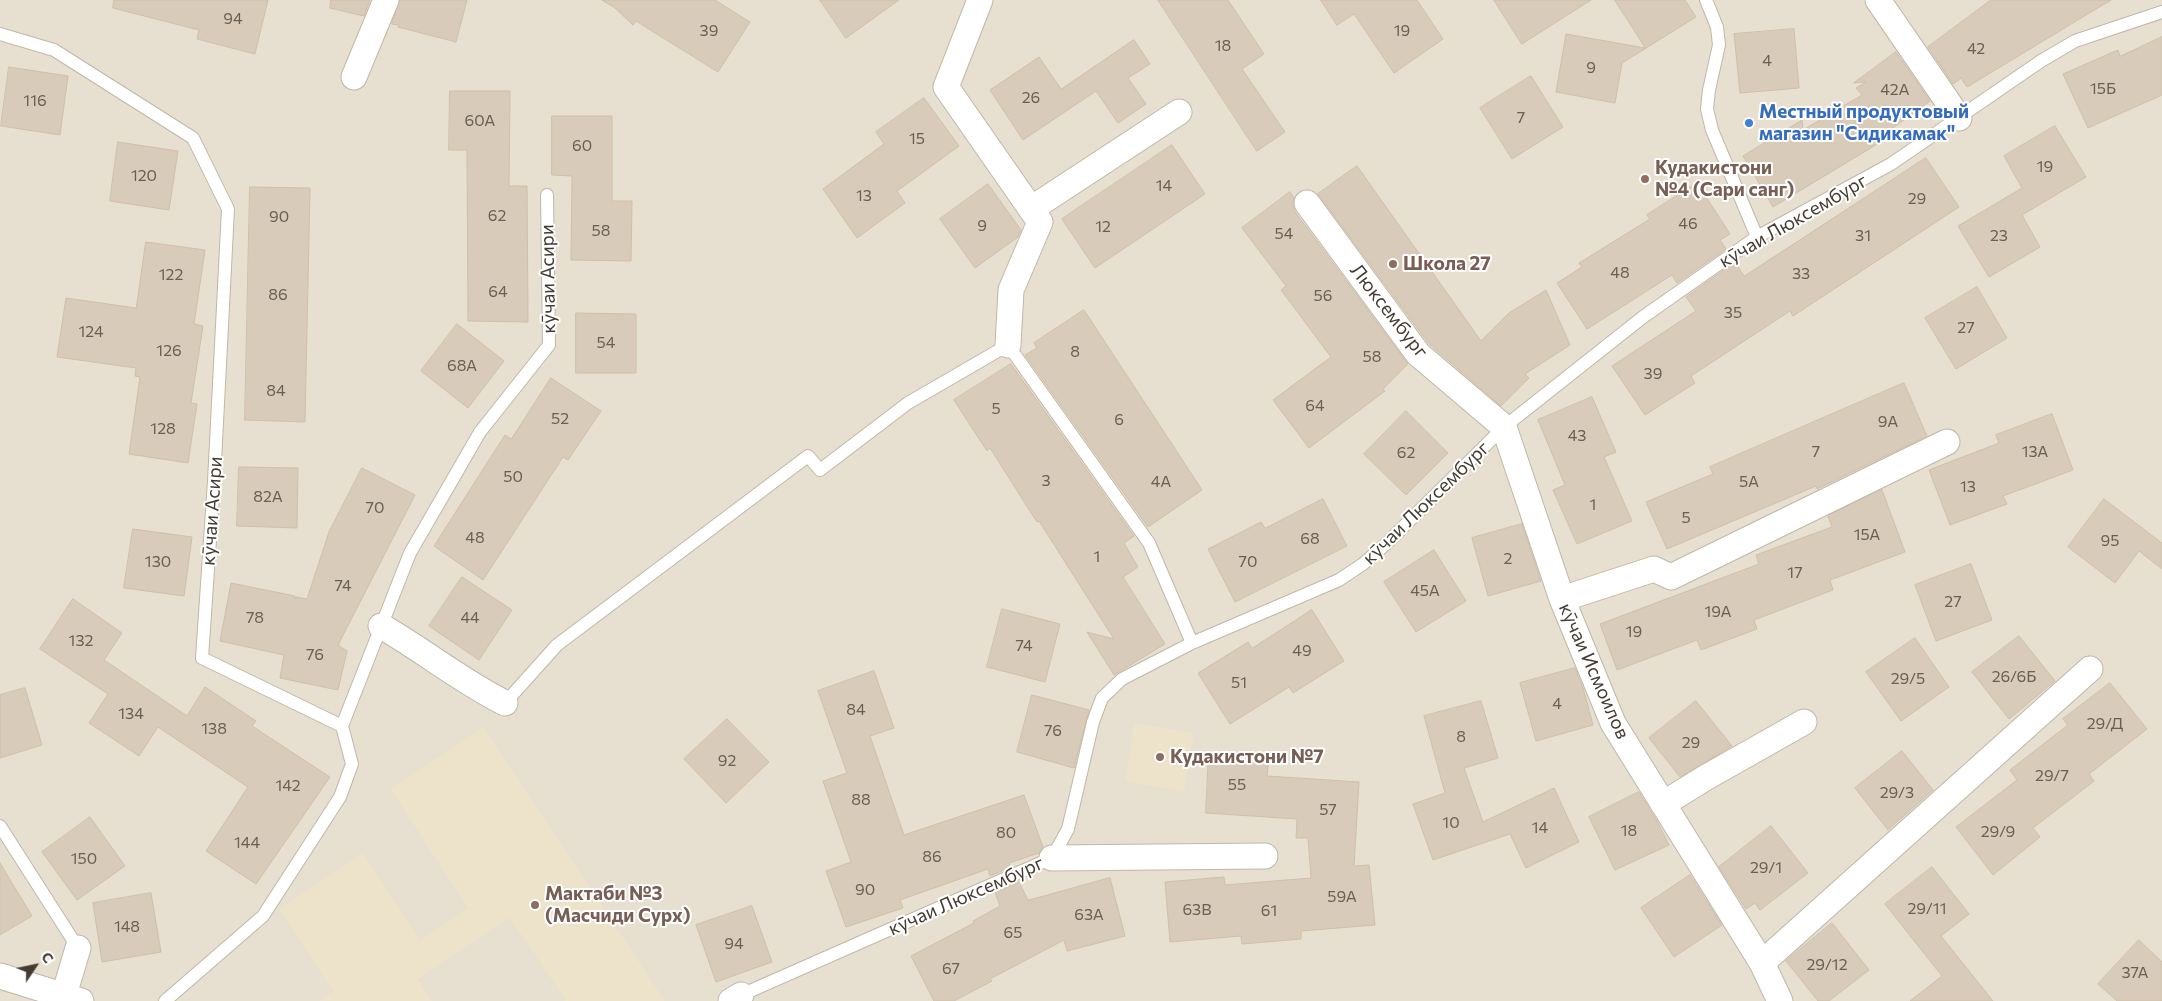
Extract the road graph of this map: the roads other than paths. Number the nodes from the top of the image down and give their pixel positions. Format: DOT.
graph roads {
  1 [pos="386,0"];
  2 [pos="980,0"];
  3 [pos="1706,0"];
  4 [pos="1878,0"];
  5 [pos="2162,12"];
  6 [pos="0,34"];
  7 [pos="354,77"];
  8 [pos="1179,112"];
  9 [pos="1959,118"];
  10 [pos="547,195"];
  11 [pos="1307,203"];
  12 [pos="1031,209"];
  13 [pos="1757,237"];
  14 [pos="1008,345"];
  15 [pos="1504,427"];
  16 [pos="1947,442"];
  17 [pos="1562,600"];
  18 [pos="380,626"];
  19 [pos="1192,643"];
  20 [pos="2090,669"];
  21 [pos="505,703"];
  22 [pos="1804,722"];
  23 [pos="342,726"];
  24 [pos="1663,804"];
  25 [pos="0,826"];
  26 [pos="1265,856"];
  27 [pos="1052,858"];
  28 [pos="78,948"];
  29 [pos="1762,963"];
  30 [pos="0,976"];
  31 [pos="736,998"];
  32 [pos="68,999"];
  33 [pos="165,1001"];
  34 [pos="1780,1001"];
  1 -- 7 [label="street"];
  2 -- 12 [label="street"];
  3 -- 13 [label="lane"];
  4 -- 9 [label="street"];
  5 -- 9 [label="lane, кӯчаи Люксембург"];
  6 -- 23 [label="lane, кӯчаи Асири"];
  8 -- 12 [label="street"];
  9 -- 13 [label="lane, кӯчаи Люксембург"];
  10 -- 18 [label="lane, кӯчаи Асири"];
  11 -- 15 [label="street, Люксембург"];
  12 -- 14 [label="street"];
  13 -- 15 [label="lane, кӯчаи Люксембург"];
  14 -- 19 [label="lane"];
  14 -- 21 [label="lane"];
  15 -- 17 [label="street, кӯчаи Исмоилов"];
  15 -- 19 [label="lane, кӯчаи Люксембург"];
  16 -- 17 [label="street"];
  17 -- 24 [label="street, кӯчаи Исмоилов"];
  18 -- 21 [label="street"];
  18 -- 23 [label="lane, кӯчаи Асири"];
  19 -- 27 [label="lane, кӯчаи Люксембург"];
  20 -- 29 [label="street"];
  22 -- 24 [label="street"];
  23 -- 33 [label="lane"];
  24 -- 29 [label="street, кӯчаи Исмоилов"];
  25 -- 28 [label="lane"];
  26 -- 27 [label="street"];
  27 -- 31 [label="lane, кӯчаи Люксембург"];
  28 -- 32 [label="street"];
  29 -- 34 [label="street, кӯчаи Исмоилов"];
  30 -- 32 [label="street"];
}
